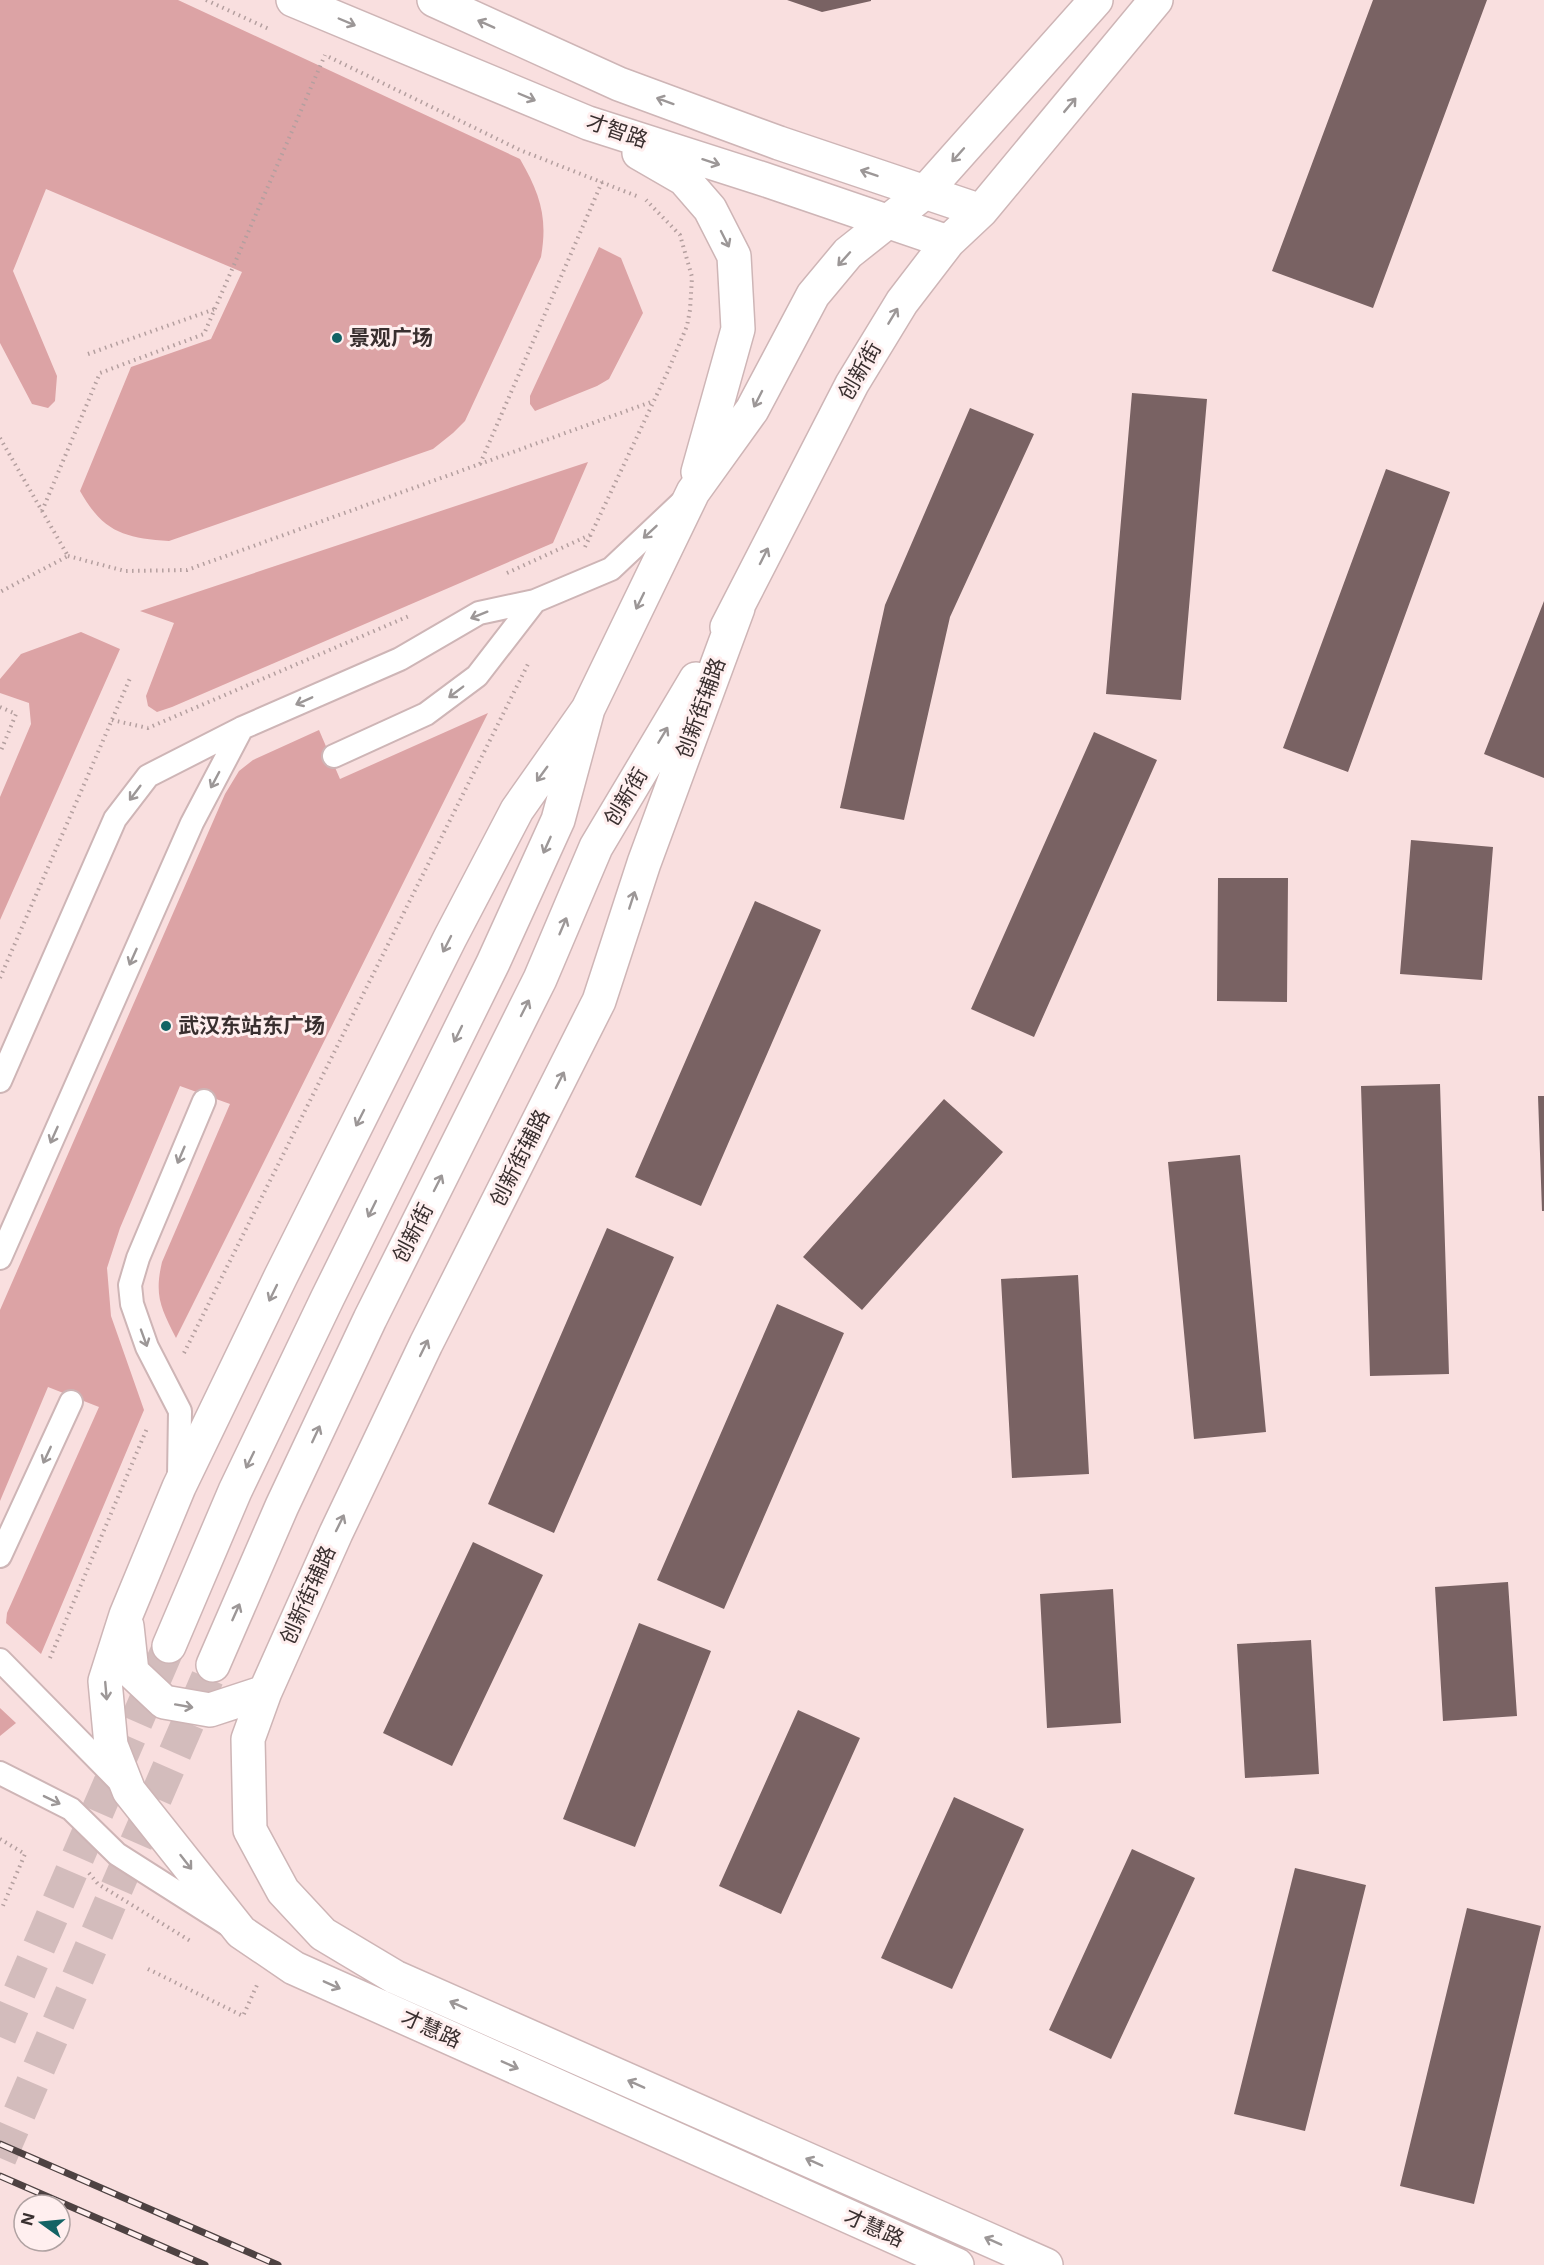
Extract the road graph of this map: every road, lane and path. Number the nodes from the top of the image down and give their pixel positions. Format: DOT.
graph roads {
  1 [pos="206,0"];
  2 [pos="293,0"];
  3 [pos="434,0"];
  4 [pos="1096,0"];
  5 [pos="1156,0"];
  6 [pos="281,35"];
  7 [pos="588,123"];
  8 [pos="602,182"];
  9 [pos="925,192"];
  10 [pos="981,211"];
  11 [pos="889,222"];
  12 [pos="948,242"];
  13 [pos="215,309"];
  14 [pos="88,354"];
  15 [pos="653,402"];
  16 [pos="0,438"];
  17 [pos="480,465"];
  18 [pos="693,492"];
  19 [pos="42,511"];
  20 [pos="590,535"];
  21 [pos="585,547"];
  22 [pos="68,556"];
  23 [pos="497,577"];
  24 [pos="0,592"];
  25 [pos="535,601"];
  26 [pos="738,608"];
  27 [pos="410,615"];
  28 [pos="534,653"];
  29 [pos="131,676"];
  30 [pos="0,707"];
  31 [pos="588,709"];
  32 [pos="112,720"];
  33 [pos="242,728"];
  34 [pos="0,753"];
  35 [pos="334,756"];
  36 [pos="0,978"];
  37 [pos="0,1081"];
  38 [pos="204,1101"];
  39 [pos="0,1258"];
  40 [pos="181,1359"];
  41 [pos="72,1402"];
  42 [pos="149,1423"];
  43 [pos="179,1487"];
  44 [pos="0,1556"];
  45 [pos="126,1615"];
  46 [pos="169,1646"];
  47 [pos="51,1658"];
  48 [pos="0,1660"];
  49 [pos="213,1665"];
  50 [pos="265,1692"];
  51 [pos="0,1773"];
  52 [pos="129,1791"];
  53 [pos="0,1839"];
  54 [pos="2,1908"];
  55 [pos="241,1932"];
  56 [pos="148,1969"];
  57 [pos="258,1982"];
  58 [pos="957,2265"];
  59 [pos="1046,2265"];
  1 -- 6 [label="path"];
  2 -- 7 [label="street, 才智路, one-way"];
  9 -- 3 [label="street, one-way"];
  4 -- 9 [label="street, one-way"];
  10 -- 5 [label="street, 创新街, one-way"];
  7 -- 11 [label="street, 才智路, one-way"];
  7 -- 18 [label="street, one-way"];
  8 -- 13 [label="path"];
  8 -- 15 [label="path"];
  8 -- 17 [label="path"];
  9 -- 10 [label="street"];
  9 -- 11 [label="street"];
  10 -- 12 [label="street, 创新街"];
  11 -- 12 [label="street, 才智路"];
  11 -- 18 [label="street, one-way"];
  26 -- 12 [label="street, 创新街, one-way"];
  13 -- 14 [label="path"];
  13 -- 19 [label="path"];
  15 -- 17 [label="path"];
  15 -- 20 [label="path"];
  16 -- 19 [label="path"];
  17 -- 22 [label="path"];
  18 -- 25 [label="lane, one-way"];
  18 -- 31 [label="street, one-way"];
  19 -- 22 [label="path"];
  20 -- 21 [label="path"];
  20 -- 23 [label="path"];
  22 -- 24 [label="path"];
  25 -- 33 [label="lane, one-way"];
  25 -- 35 [label="lane, one-way"];
  49 -- 26 [label="street, 创新街, one-way"];
  50 -- 26 [label="street, 创新街辅路, one-way"];
  27 -- 32 [label="path"];
  28 -- 40 [label="path"];
  29 -- 32 [label="path"];
  30 -- 34 [label="path"];
  31 -- 43 [label="street, one-way"];
  31 -- 46 [label="street, one-way"];
  32 -- 36 [label="path"];
  33 -- 37 [label="lane, one-way"];
  33 -- 39 [label="lane, one-way"];
  38 -- 43 [label="lane, one-way"];
  41 -- 44 [label="lane, one-way"];
  42 -- 47 [label="path"];
  43 -- 45 [label="street"];
  45 -- 50 [label="street, one-way"];
  45 -- 52 [label="street, 才慧路, one-way"];
  48 -- 52 [label="lane"];
  59 -- 50 [label="street, 才慧路, one-way"];
  51 -- 55 [label="lane, one-way"];
  52 -- 55 [label="street, 才慧路, one-way"];
  53 -- 54 [label="path"];
  55 -- 58 [label="street, 才慧路, one-way"];
  56 -- 57 [label="path"];
}
